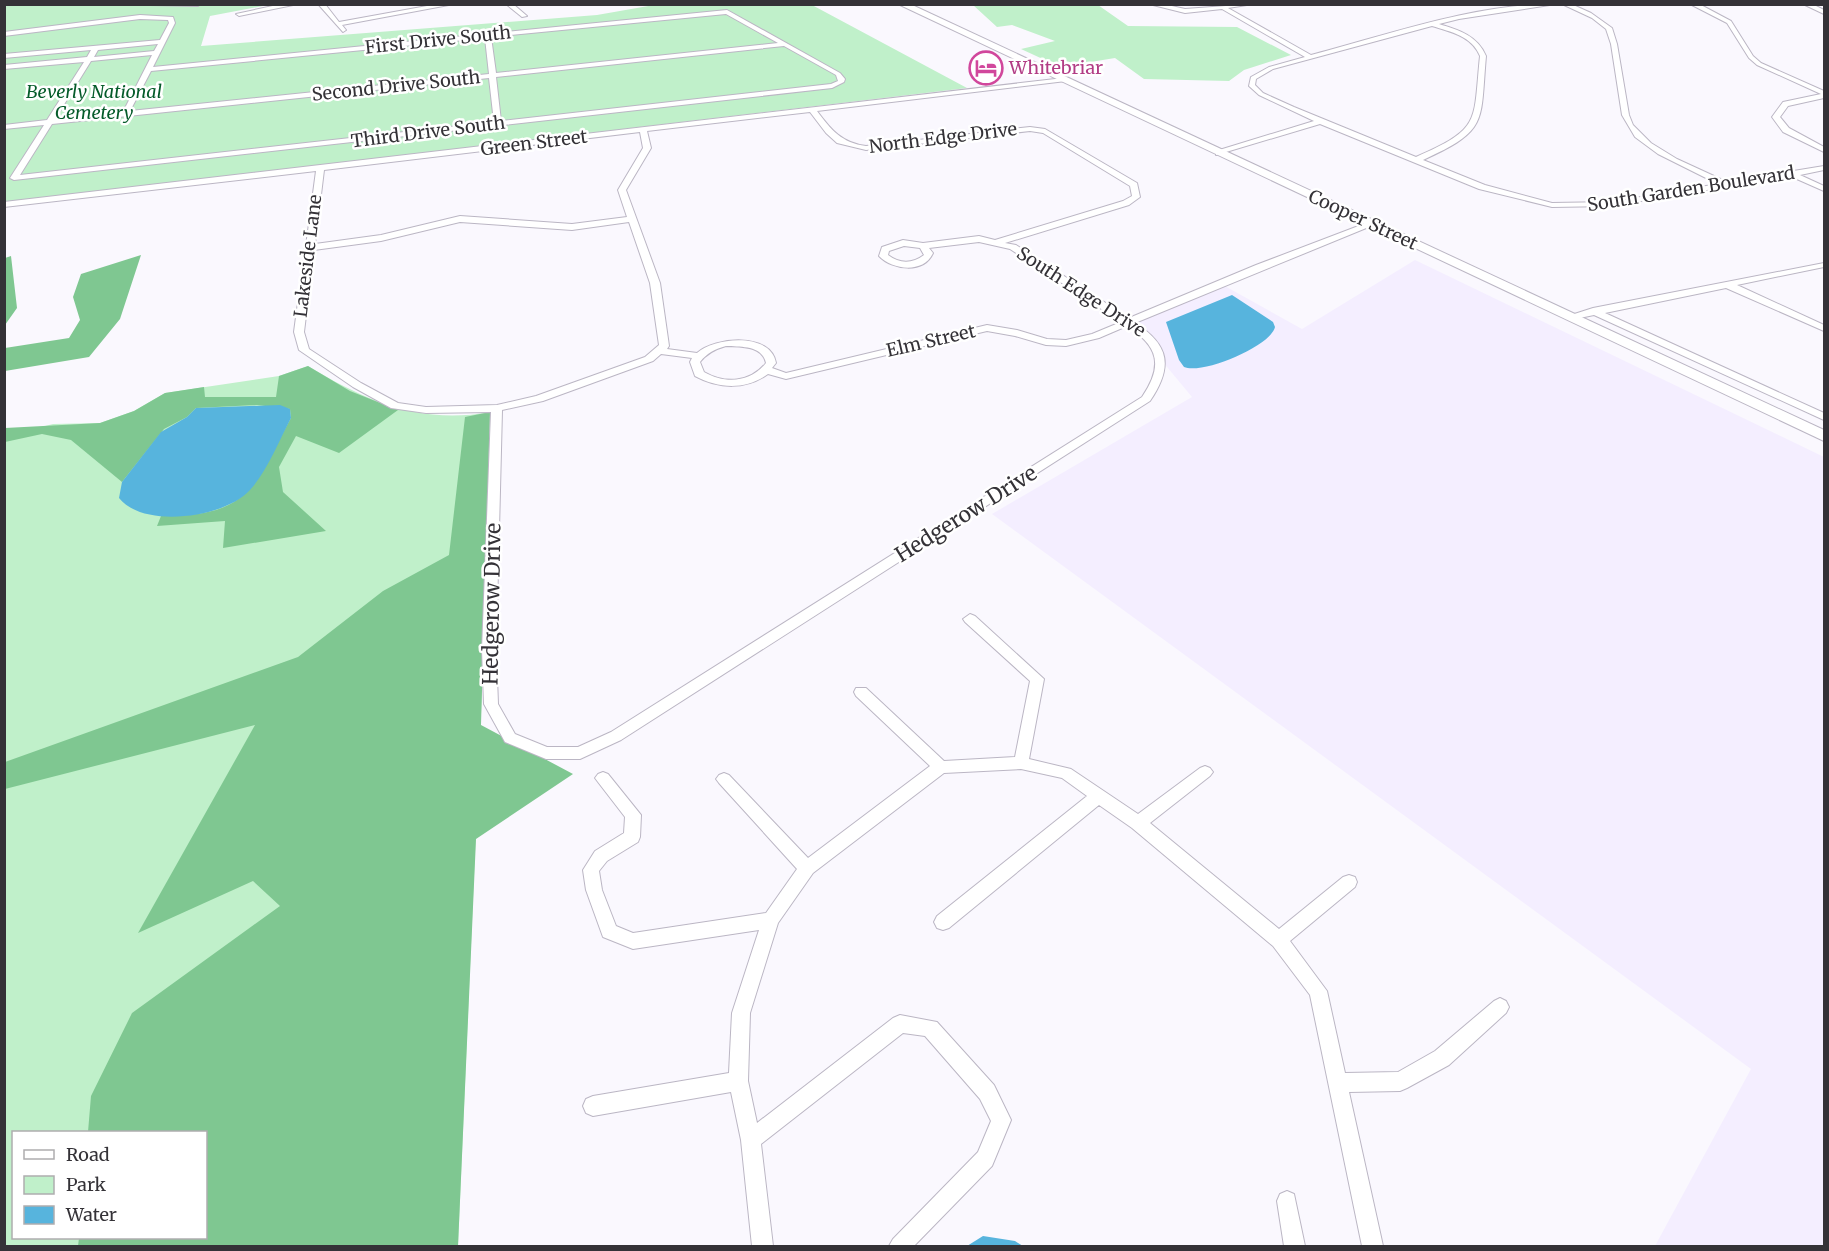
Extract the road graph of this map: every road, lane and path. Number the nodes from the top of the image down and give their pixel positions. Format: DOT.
graph roads {
  1 [pos="105,4"];
  2 [pos="198,4"];
  3 [pos="284,4"];
  4 [pos="295,4"];
  5 [pos="321,4"];
  6 [pos="451,4"];
  7 [pos="509,4"];
  8 [pos="902,4"];
  9 [pos="1152,4"];
  10 [pos="1250,4"];
  11 [pos="1553,4"];
  12 [pos="1565,4"];
  13 [pos="1693,4"];
  14 [pos="1806,4"];
  15 [pos="188,5"];
  16 [pos="1224,8"];
  17 [pos="1824,12"];
  18 [pos="524,16"];
  19 [pos="338,24"];
  20 [pos="1430,24"];
  21 [pos="344,31"];
  22 [pos="4,33"];
  23 [pos="488,35"];
  24 [pos="162,42"];
  25 [pos="787,44"];
  26 [pos="96,48"];
  27 [pos="156,53"];
  28 [pos="4,56"];
  29 [pos="1310,57"];
  30 [pos="89,59"];
  31 [pos="4,67"];
  32 [pos="148,69"];
  33 [pos="493,76"];
  34 [pos="1064,80"];
  35 [pos="1824,94"];
  36 [pos="812,110"];
  37 [pos="125,115"];
  38 [pos="1321,121"];
  39 [pos="47,123"];
  40 [pos="498,124"];
  41 [pos="4,127"];
  42 [pos="643,130"];
  43 [pos="1824,150"];
  44 [pos="1219,153"];
  45 [pos="1416,160"];
  46 [pos="320,168"];
  47 [pos="1824,168"];
  48 [pos="1792,174"];
  49 [pos="1727,184"];
  50 [pos="1824,189"];
  51 [pos="4,205"];
  52 [pos="633,219"];
  53 [pos="1370,223"];
  54 [pos="998,242"];
  55 [pos="923,246"];
  56 [pos="308,249"];
  57 [pos="1823,265"];
  58 [pos="1726,284"];
  59 [pos="1593,311"];
  60 [pos="1570,317"];
  61 [pos="1127,321"];
  62 [pos="1824,328"];
  63 [pos="660,351"];
  64 [pos="698,356"];
  65 [pos="767,370"];
  66 [pos="497,408"];
  67 [pos="1824,417"];
  68 [pos="1097,430"];
  69 [pos="1824,436"];
  70 [pos="970,619"];
  71 [pos="861,692"];
  72 [pos="1021,763"];
  73 [pos="941,767"];
  74 [pos="1205,772"];
  75 [pos="603,778"];
  76 [pos="724,779"];
  77 [pos="1098,796"];
  78 [pos="1138,824"];
  79 [pos="807,868"];
  80 [pos="1349,882"];
  81 [pos="771,920"];
  82 [pos="944,922"];
  83 [pos="1279,940"];
  84 [pos="1500,1007"];
  85 [pos="738,1081"];
  86 [pos="1338,1083"];
  87 [pos="593,1106"];
  88 [pos="751,1140"];
  89 [pos="1287,1200"];
  90 [pos="763,1246"];
  91 [pos="900,1246"];
  92 [pos="1295,1246"];
  93 [pos="1372,1246"];
  1 -- 15 [label="street"];
  2 -- 15 [label="street"];
  3 -- 4 [label="street"];
  5 -- 19 [label="street"];
  6 -- 19 [label="street"];
  7 -- 18 [label="street"];
  8 -- 34 [label="street, Cooper Street"];
  9 -- 16 [label="street"];
  10 -- 16 [label="street"];
  11 -- 20 [label="street"];
  12 -- 49 [label="street"];
  13 -- 35 [label="street"];
  14 -- 17 [label="street"];
  16 -- 29 [label="street"];
  19 -- 21 [label="street"];
  20 -- 29 [label="street"];
  20 -- 45 [label="street"];
  22 -- 24 [label="street"];
  23 -- 25 [label="street, First Drive South"];
  23 -- 32 [label="street, First Drive South"];
  23 -- 33 [label="street"];
  24 -- 26 [label="street"];
  24 -- 27 [label="street"];
  25 -- 33 [label="street, Second Drive South"];
  25 -- 40 [label="street, Third Drive South"];
  26 -- 28 [label="street"];
  26 -- 30 [label="street"];
  27 -- 30 [label="street"];
  27 -- 32 [label="street"];
  29 -- 38 [label="street, South Garden Boulevard"];
  30 -- 31 [label="street"];
  30 -- 39 [label="street"];
  32 -- 37 [label="street"];
  33 -- 37 [label="street, Second Drive South"];
  33 -- 40 [label="street"];
  34 -- 36 [label="street, Green Street"];
  34 -- 44 [label="street, Cooper Street"];
  35 -- 43 [label="street"];
  36 -- 42 [label="street, Green Street"];
  36 -- 54 [label="street, North Edge Drive"];
  37 -- 39 [label="street, Second Drive South"];
  38 -- 44 [label="street"];
  38 -- 45 [label="street, South Garden Boulevard"];
  39 -- 40 [label="street, Third Drive South"];
  39 -- 41 [label="street, Second Drive South"];
  42 -- 46 [label="street, Green Street"];
  42 -- 52 [label="street"];
  44 -- 53 [label="street, Cooper Street"];
  45 -- 49 [label="street, South Garden Boulevard"];
  46 -- 51 [label="street, Green Street"];
  46 -- 56 [label="street, Lakeside Lane"];
  47 -- 48 [label="street, South Garden Boulevard"];
  48 -- 49 [label="street, South Garden Boulevard"];
  48 -- 50 [label="street"];
  52 -- 56 [label="street"];
  52 -- 63 [label="street"];
  53 -- 60 [label="street, Cooper Street"];
  53 -- 61 [label="street, Elm Street"];
  54 -- 55 [label="street, South Edge Drive"];
  54 -- 61 [label="street, South Edge Drive"];
  56 -- 66 [label="street, Lakeside Lane"];
  57 -- 58 [label="street"];
  58 -- 59 [label="street"];
  58 -- 62 [label="street"];
  59 -- 60 [label="street"];
  59 -- 67 [label="street"];
  60 -- 69 [label="street, Cooper Street"];
  61 -- 65 [label="street, Elm Street"];
  61 -- 68 [label="street, South Edge Drive"];
  63 -- 64 [label="street"];
  63 -- 66 [label="street"];
  64 -- 65 [label="street, Elm Street"];
  64 -- 65 [label="street"];
  66 -- 68 [label="street, Hedgerow Drive"];
  70 -- 72 [label="street"];
  71 -- 73 [label="street"];
  72 -- 73 [label="street"];
  72 -- 77 [label="street"];
  73 -- 79 [label="street"];
  74 -- 78 [label="street"];
  75 -- 81 [label="street"];
  76 -- 79 [label="street"];
  77 -- 78 [label="street"];
  77 -- 82 [label="street"];
  78 -- 83 [label="street"];
  79 -- 81 [label="street"];
  80 -- 83 [label="street"];
  81 -- 85 [label="street"];
  83 -- 86 [label="street"];
  84 -- 86 [label="street"];
  85 -- 87 [label="street"];
  85 -- 88 [label="street"];
  86 -- 93 [label="street"];
  88 -- 90 [label="street"];
  88 -- 91 [label="street"];
  89 -- 92 [label="street"];
}
